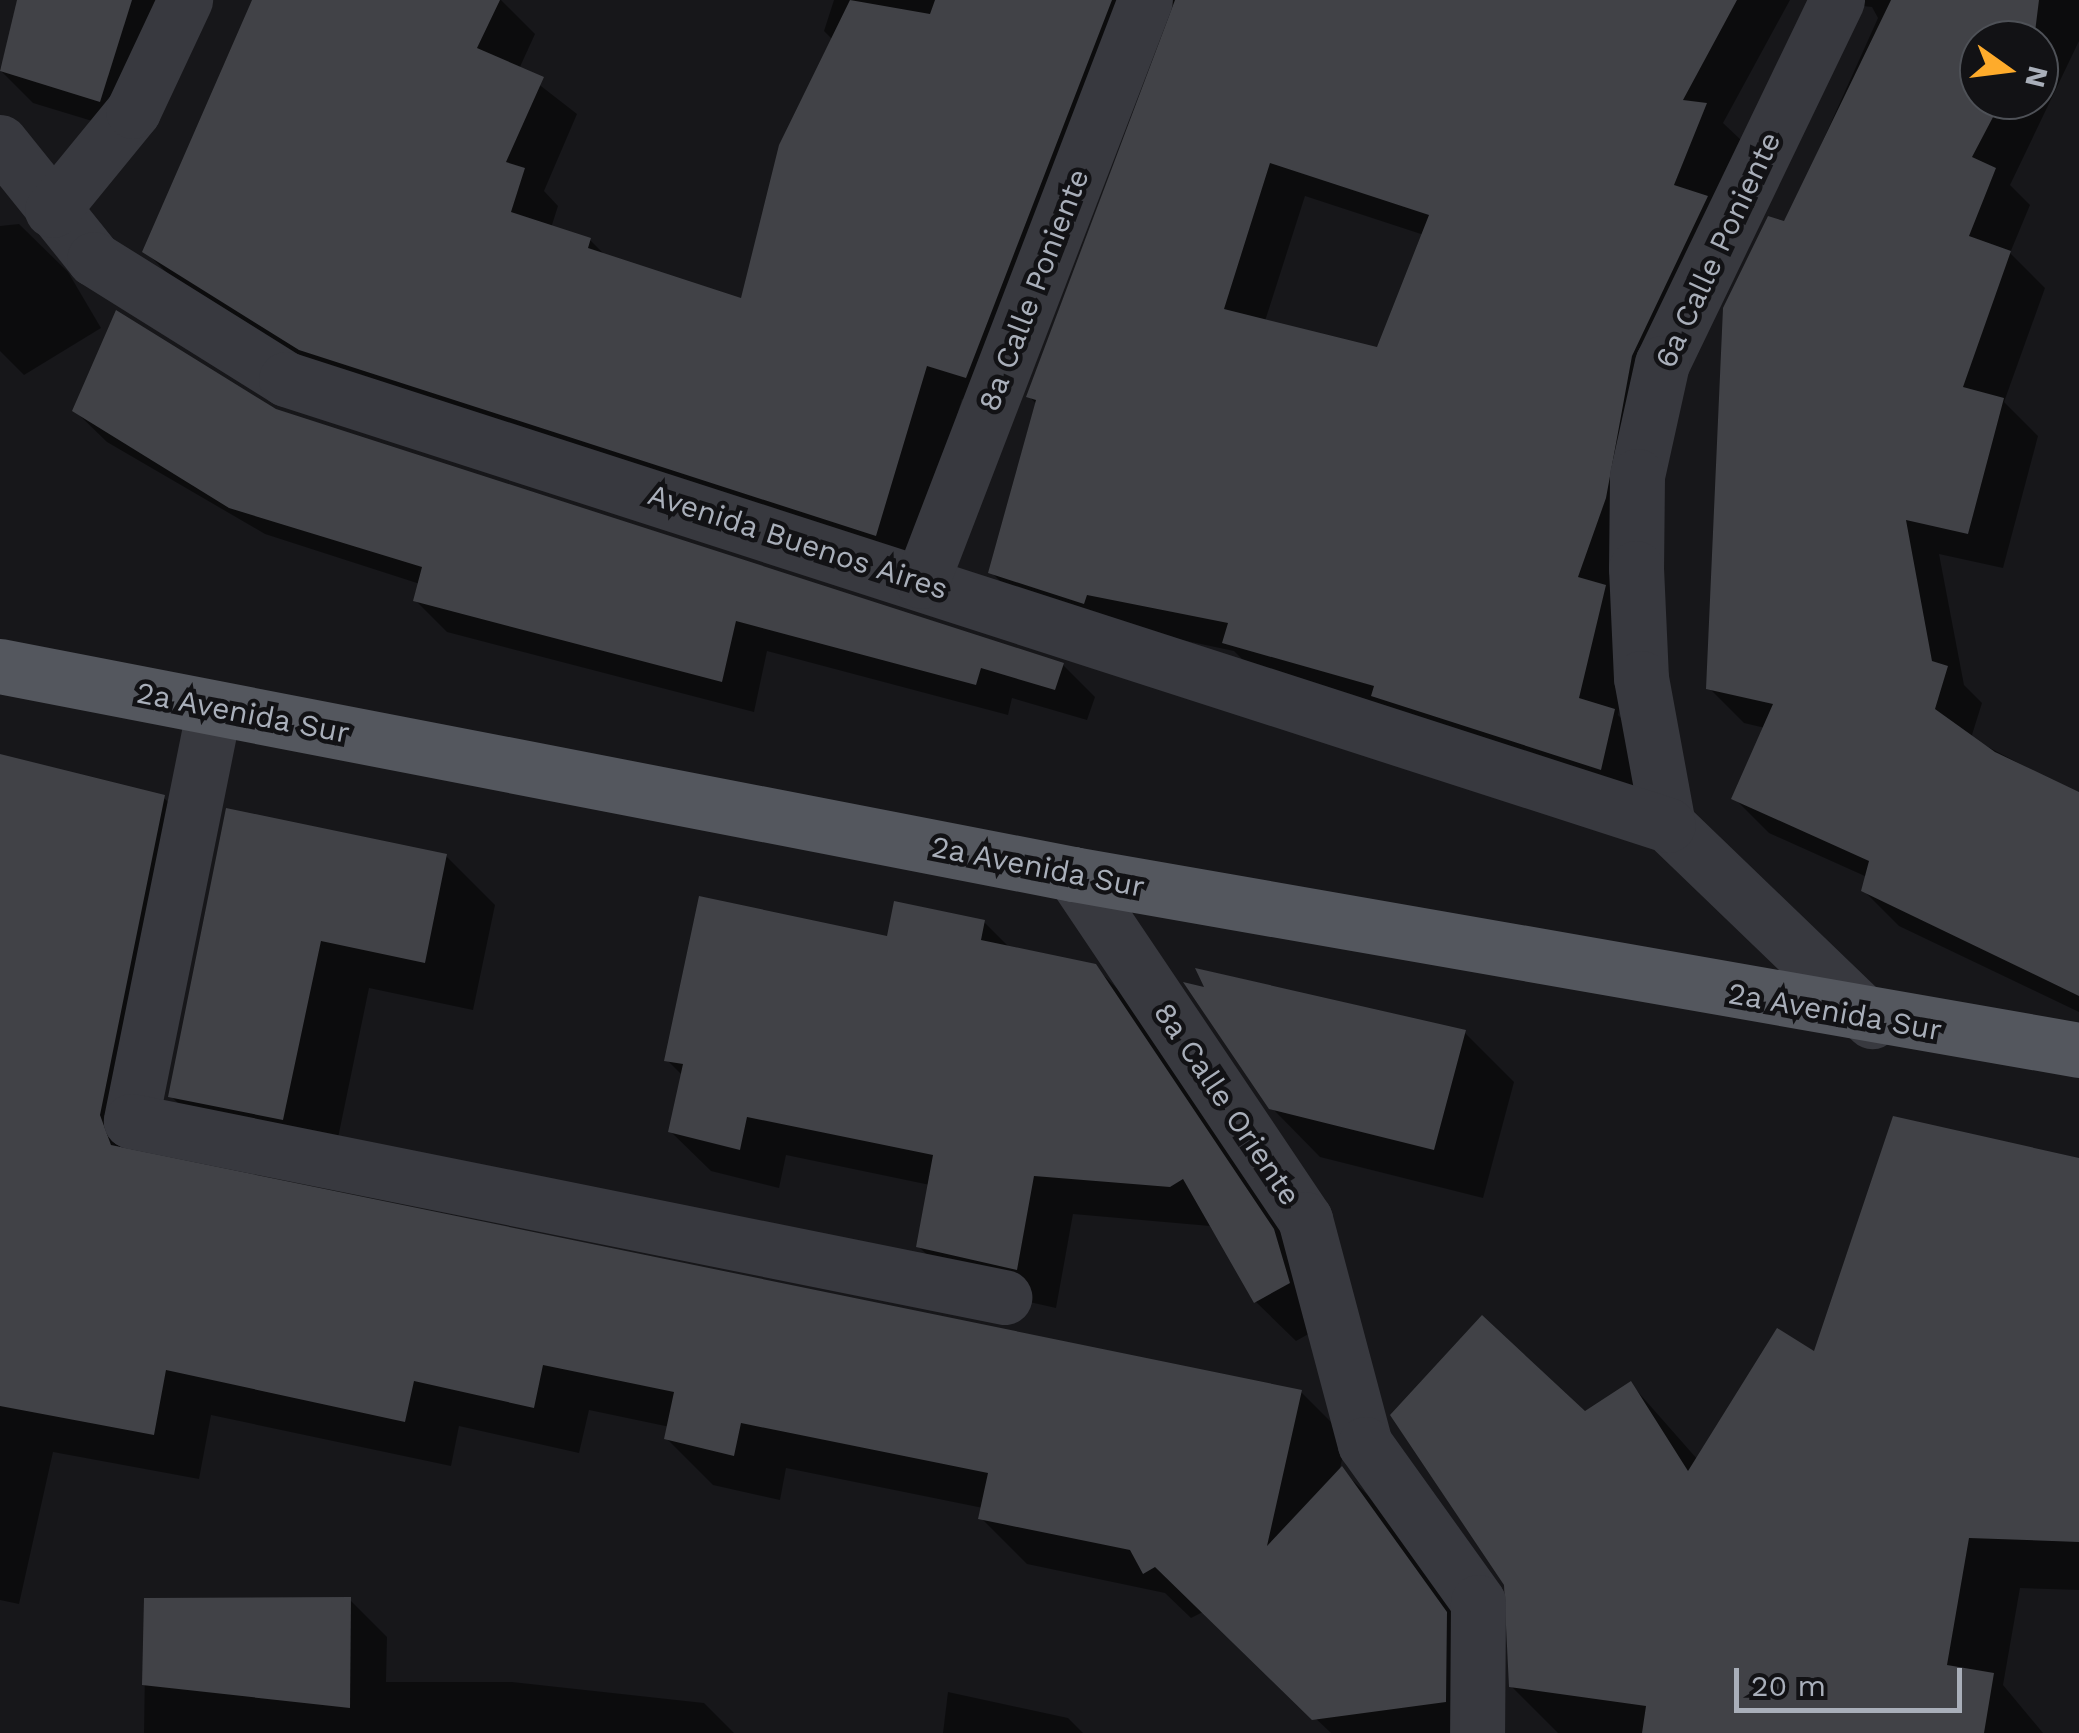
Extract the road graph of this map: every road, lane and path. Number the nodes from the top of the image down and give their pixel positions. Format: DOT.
graph roads {
  1 [pos="186,0"];
  2 [pos="1145,0"];
  3 [pos="1836,0"];
  4 [pos="0,142"];
  5 [pos="52,210"];
  6 [pos="922,581"];
  7 [pos="0,666"];
  8 [pos="214,708"];
  9 [pos="1668,825"];
  10 [pos="1072,874"];
  11 [pos="1872,1021"];
  12 [pos="2079,1050"];
  13 [pos="1004,1297"];
  14 [pos="1477,1733"];
  1 -- 5 [label="street"];
  2 -- 6 [label="street, 8a Calle Poniente"];
  3 -- 9 [label="street, 6a Calle Poniente"];
  4 -- 5 [label="street, Avenida Buenos Aires"];
  5 -- 6 [label="street, Avenida Buenos Aires"];
  6 -- 9 [label="street, Avenida Buenos Aires"];
  7 -- 8 [label="main road, 2a Avenida Sur"];
  8 -- 10 [label="main road, 2a Avenida Sur"];
  8 -- 13 [label="street"];
  9 -- 11 [label="street"];
  10 -- 11 [label="main road, 2a Avenida Sur"];
  10 -- 14 [label="street, 8a Calle Oriente"];
  11 -- 12 [label="main road, 2a Avenida Sur"];
}
